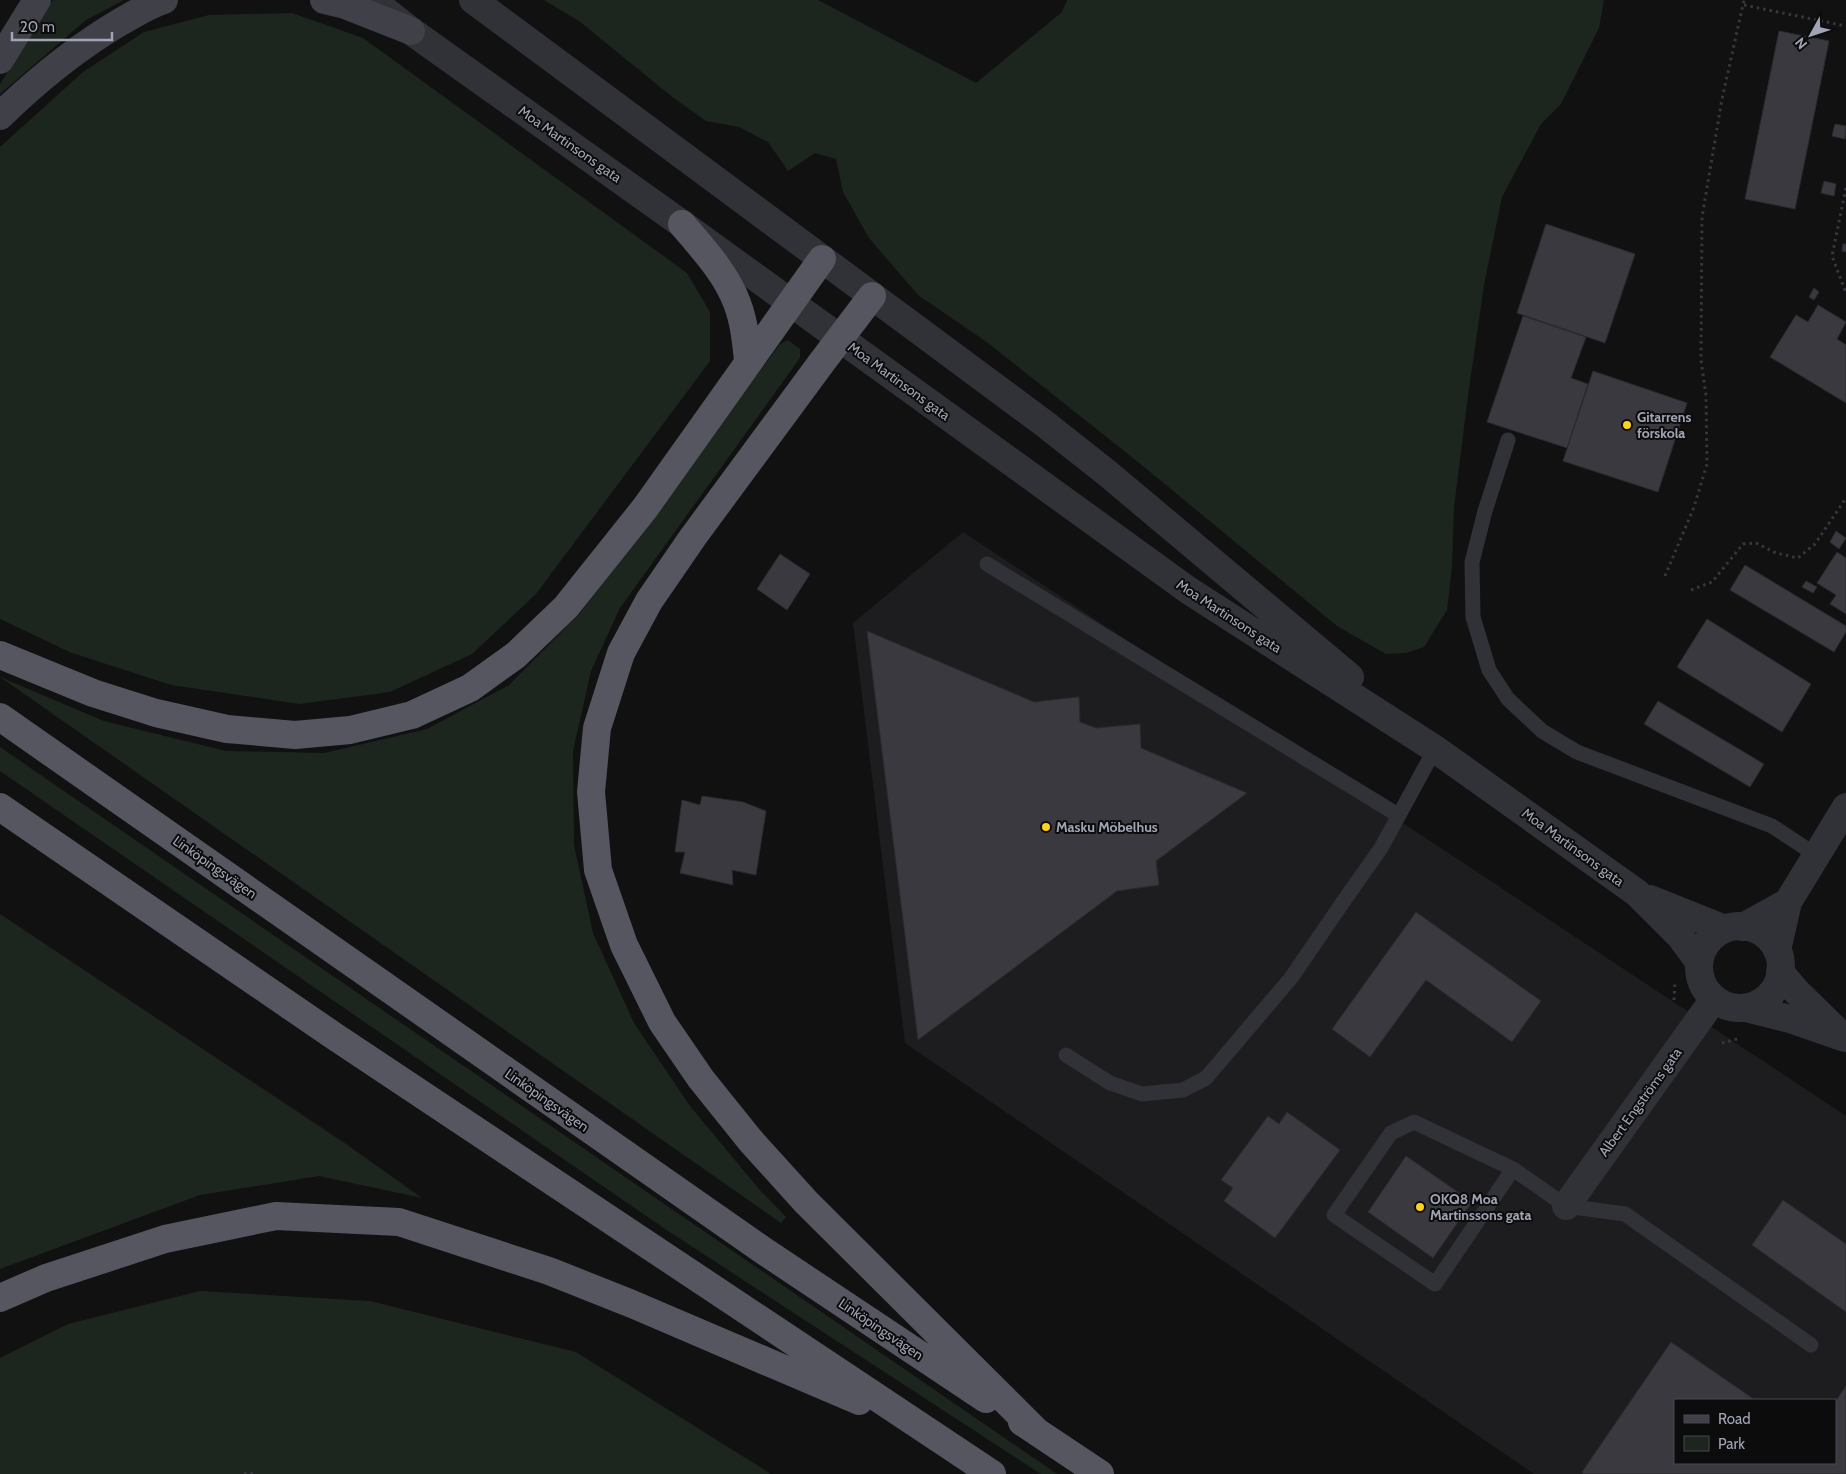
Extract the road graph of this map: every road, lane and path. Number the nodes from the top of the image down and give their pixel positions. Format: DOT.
graph roads {
  1 [pos="37,0"];
  2 [pos="164,0"];
  3 [pos="324,0"];
  4 [pos="372,0"];
  5 [pos="473,0"];
  6 [pos="1744,0"];
  7 [pos="1744,5"];
  8 [pos="1846,26"];
  9 [pos="411,31"];
  10 [pos="0,60"];
  11 [pos="0,116"];
  12 [pos="1846,188"];
  13 [pos="682,224"];
  14 [pos="822,258"];
  15 [pos="1846,293"];
  16 [pos="872,296"];
  17 [pos="791,302"];
  18 [pos="839,338"];
  19 [pos="748,360"];
  20 [pos="1508,440"];
  21 [pos="1846,498"];
  22 [pos="987,564"];
  23 [pos="1665,576"];
  24 [pos="1691,590"];
  25 [pos="0,654"];
  26 [pos="0,717"];
  27 [pos="1435,748"];
  28 [pos="0,807"];
  29 [pos="1846,807"];
  30 [pos="1398,815"];
  31 [pos="1816,855"];
  32 [pos="1637,893"];
  33 [pos="1788,902"];
  34 [pos="1734,928"];
  35 [pos="1779,961"];
  36 [pos="1699,962"];
  37 [pos="1714,999"];
  38 [pos="1746,1008"];
  39 [pos="1846,1038"];
  40 [pos="1066,1055"];
  41 [pos="1513,1169"];
  42 [pos="1566,1206"];
  43 [pos="0,1298"];
  44 [pos="1811,1345"];
  45 [pos="922,1428"];
  46 [pos="1037,1432"];
  47 [pos="244,1474"];
  48 [pos="255,1474"];
  49 [pos="992,1474"];
  50 [pos="1100,1474"];
  1 -- 10 [label="main road"];
  2 -- 11 [label="main road"];
  3 -- 9 [label="main road"];
  4 -- 9 [label="street, Moa Martinsons gata"];
  5 -- 14 [label="street, Moa Martinsons gata"];
  6 -- 7 [label="path"];
  7 -- 8 [label="path"];
  7 -- 23 [label="path"];
  9 -- 13 [label="street, Moa Martinsons gata"];
  12 -- 15 [label="path"];
  13 -- 17 [label="street, Moa Martinsons gata"];
  13 -- 19 [label="highway"];
  14 -- 16 [label="street, Moa Martinsons gata"];
  14 -- 17 [label="highway"];
  16 -- 18 [label="highway"];
  16 -- 27 [label="street, Moa Martinsons gata"];
  17 -- 18 [label="street, Moa Martinsons gata"];
  17 -- 19 [label="highway"];
  18 -- 27 [label="street, Moa Martinsons gata"];
  18 -- 46 [label="highway"];
  19 -- 25 [label="highway"];
  20 -- 31 [label="lane"];
  21 -- 24 [label="path"];
  22 -- 30 [label="lane"];
  26 -- 46 [label="highway, Linköpingsvägen"];
  27 -- 30 [label="lane"];
  27 -- 32 [label="street, Moa Martinsons gata"];
  28 -- 45 [label="highway"];
  29 -- 31 [label="street"];
  30 -- 40 [label="lane"];
  31 -- 33 [label="street"];
  32 -- 34 [label="street, Moa Martinsons gata"];
  32 -- 36 [label="street, Moa Martinsons gata"];
  33 -- 34 [label="street"];
  33 -- 35 [label="street"];
  34 -- 35 [label="street"];
  34 -- 36 [label="street"];
  35 -- 38 [label="street"];
  35 -- 39 [label="street"];
  36 -- 37 [label="street"];
  37 -- 38 [label="street"];
  37 -- 42 [label="street, Albert Engströms gata"];
  38 -- 39 [label="street"];
  41 -- 41 [label="lane"];
  41 -- 42 [label="lane"];
  42 -- 44 [label="lane"];
  43 -- 45 [label="highway"];
  45 -- 49 [label="highway"];
  46 -- 50 [label="highway, Linköpingsvägen"];
  47 -- 48 [label="path"];
}
